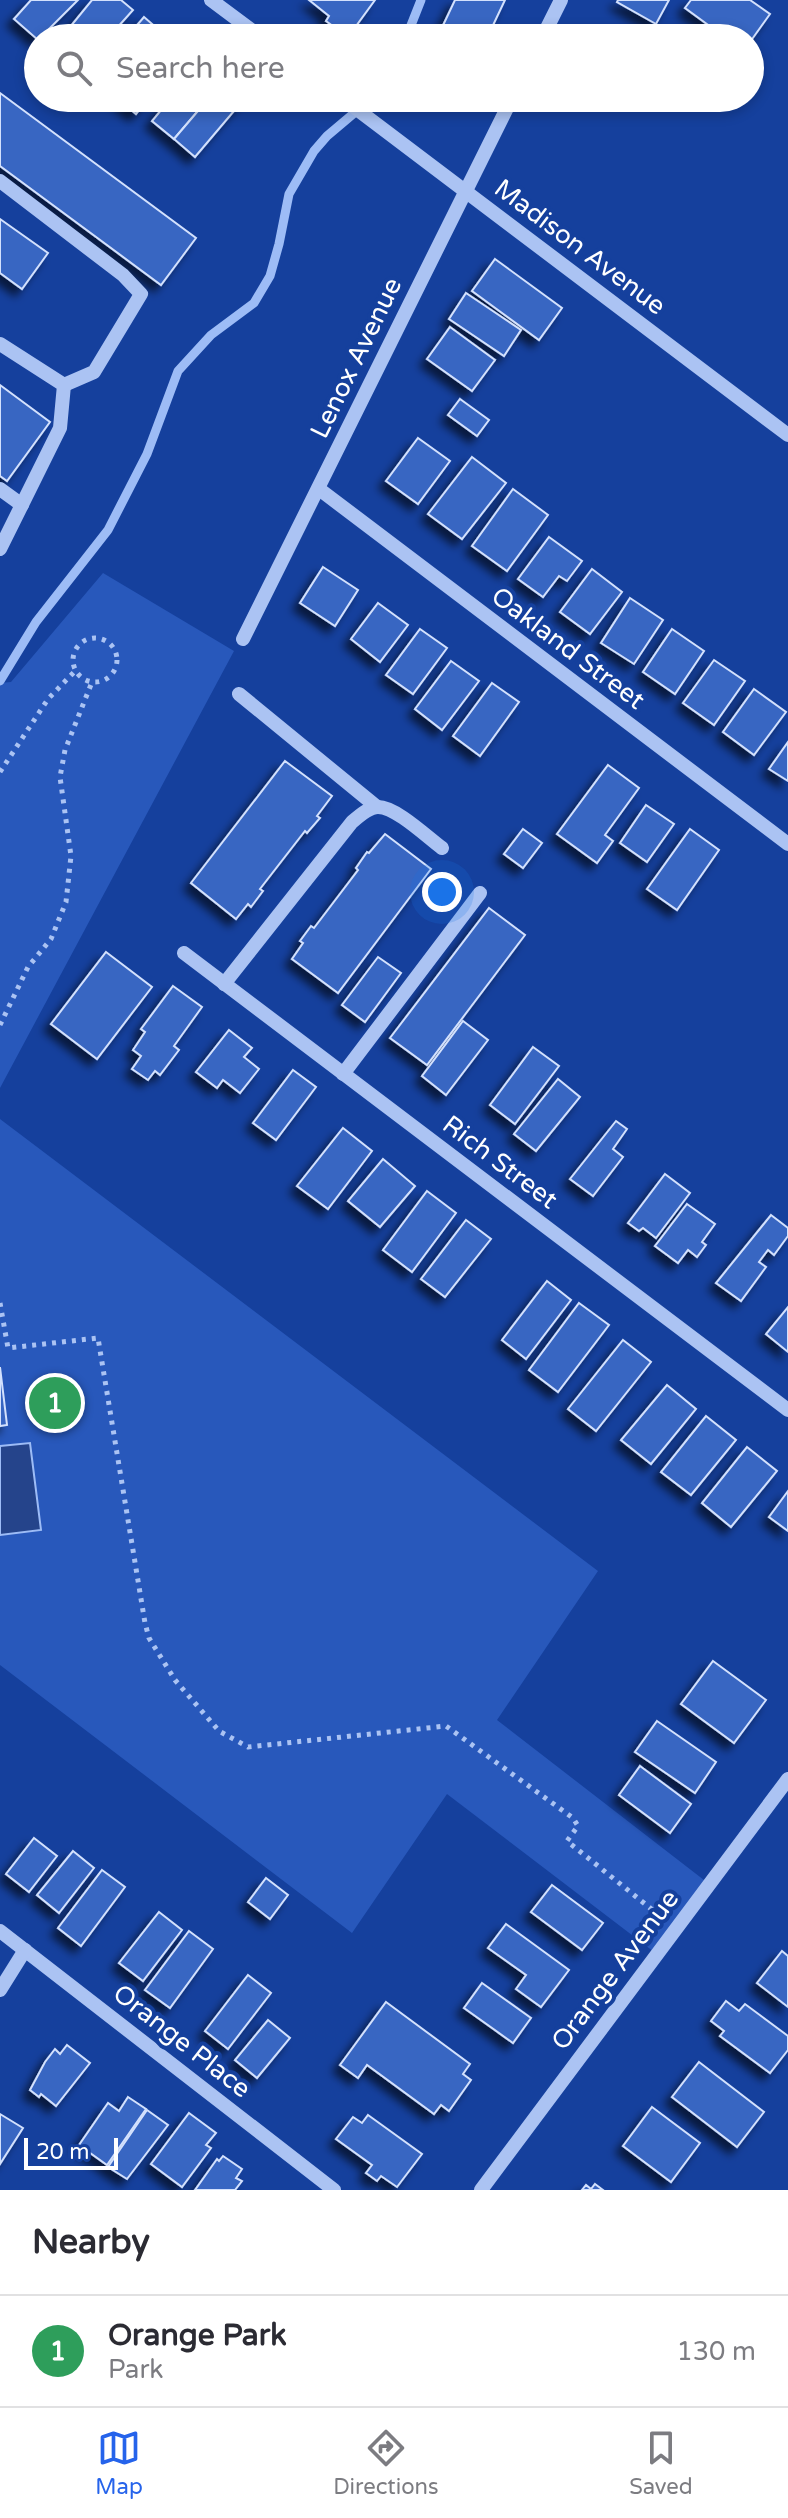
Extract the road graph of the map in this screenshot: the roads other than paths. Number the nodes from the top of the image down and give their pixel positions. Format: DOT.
graph roads {
  1 [pos="211,0"];
  2 [pos="561,0"];
  3 [pos="243,24"];
  4 [pos="549,24"];
  5 [pos="361,112"];
  6 [pos="505,112"];
  7 [pos="0,181"];
  8 [pos="465,190"];
  9 [pos="0,344"];
  10 [pos="64,385"];
  11 [pos="788,435"];
  12 [pos="0,489"];
  13 [pos="319,489"];
  14 [pos="22,505"];
  15 [pos="0,549"];
  16 [pos="243,639"];
  17 [pos="239,694"];
  18 [pos="377,807"];
  19 [pos="788,844"];
  20 [pos="442,848"];
  21 [pos="480,893"];
  22 [pos="184,953"];
  23 [pos="224,984"];
  24 [pos="343,1074"];
  25 [pos="788,1410"];
  26 [pos="788,1779"];
  27 [pos="0,1931"];
  28 [pos="25,1950"];
  29 [pos="0,1990"];
  30 [pos="334,2190"];
  31 [pos="481,2190"];
  1 -- 3 [label="street"];
  2 -- 4 [label="street"];
  5 -- 8 [label="street, Madison Avenue"];
  6 -- 8 [label="street, Lenox Avenue"];
  7 -- 10 [label="street"];
  8 -- 11 [label="street, Madison Avenue"];
  8 -- 13 [label="street, Lenox Avenue"];
  9 -- 10 [label="street"];
  10 -- 14 [label="street"];
  12 -- 14 [label="street"];
  13 -- 16 [label="street, Lenox Avenue"];
  13 -- 19 [label="street, Oakland Street"];
  14 -- 15 [label="street"];
  17 -- 18 [label="street"];
  18 -- 20 [label="street"];
  18 -- 23 [label="street"];
  21 -- 24 [label="street"];
  22 -- 23 [label="street, Rich Street"];
  23 -- 24 [label="street, Rich Street"];
  24 -- 25 [label="street, Rich Street"];
  26 -- 31 [label="street, Orange Avenue"];
  27 -- 28 [label="street, Orange Place"];
  28 -- 29 [label="street"];
  28 -- 30 [label="street, Orange Place"];
}
